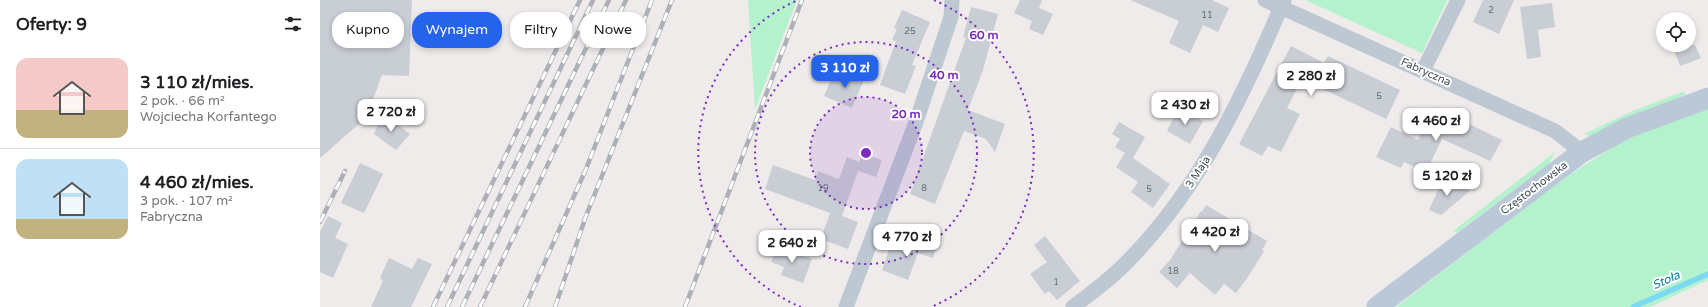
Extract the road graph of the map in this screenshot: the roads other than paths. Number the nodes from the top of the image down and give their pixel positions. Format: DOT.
graph roads {
  1 [pos="952,0"];
  2 [pos="1265,0"];
  3 [pos="1458,0"];
  4 [pos="1283,4"];
  5 [pos="1423,71"];
  6 [pos="1708,98"];
  7 [pos="1582,152"];
  8 [pos="846,307"];
  9 [pos="1073,307"];
  10 [pos="1377,307"];
  1 -- 8 [label="street"];
  2 -- 4 [label="street, Fabryczna"];
  3 -- 5 [label="street"];
  4 -- 5 [label="street, Fabryczna"];
  4 -- 9 [label="street, 3 Maja"];
  5 -- 7 [label="street, Fabryczna"];
  6 -- 7 [label="street, Częstochowska"];
  7 -- 10 [label="street, Częstochowska"];
}
